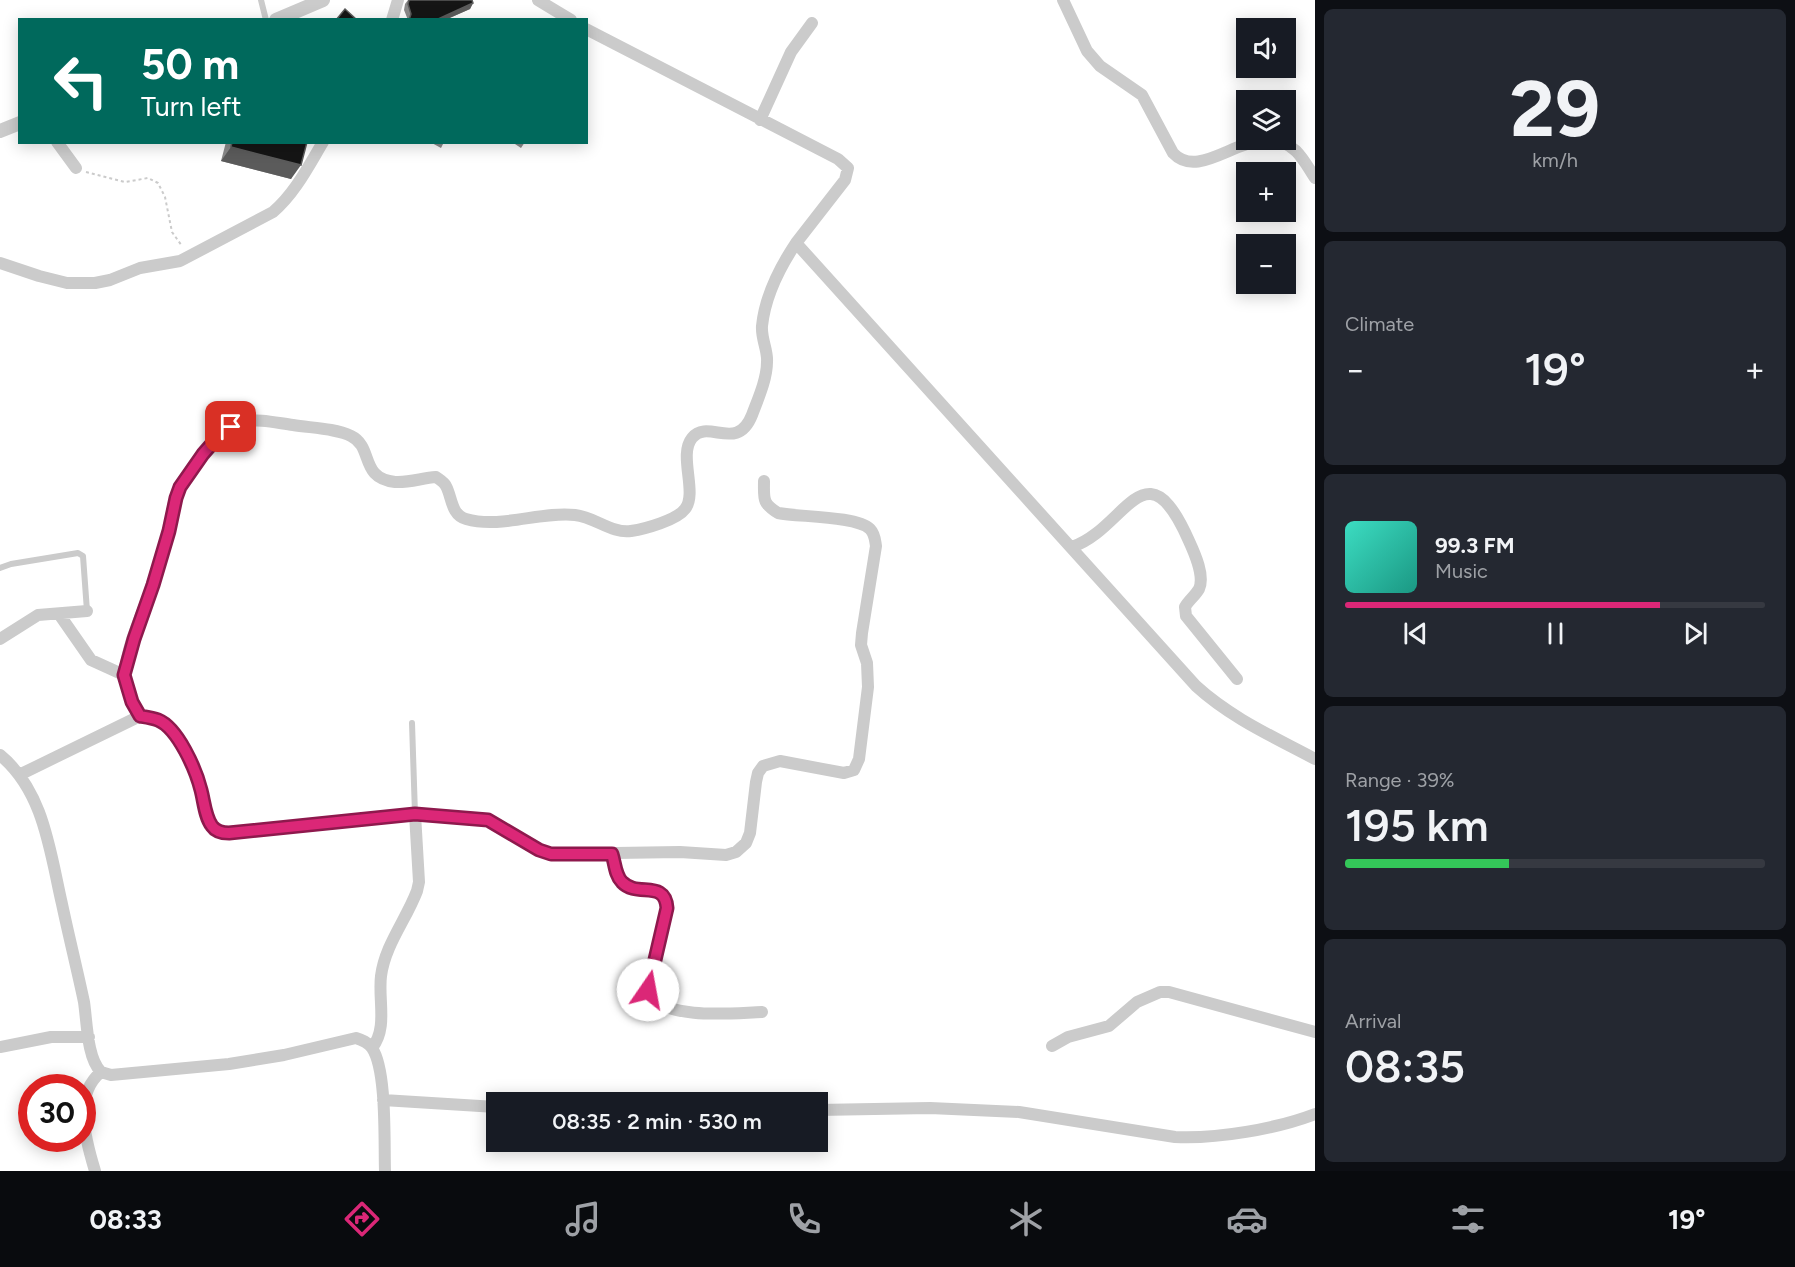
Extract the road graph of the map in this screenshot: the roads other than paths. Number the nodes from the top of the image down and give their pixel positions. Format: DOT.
graph roads {
  1 [pos="261,0"];
  2 [pos="323,0"];
  3 [pos="399,0"];
  4 [pos="538,0"];
  5 [pos="1063,0"];
  6 [pos="266,18"];
  7 [pos="281,18"];
  8 [pos="393,18"];
  9 [pos="568,18"];
  10 [pos="812,23"];
  11 [pos="588,29"];
  12 [pos="760,120"];
  13 [pos="18,124"];
  14 [pos="0,131"];
  15 [pos="58,144"];
  16 [pos="322,144"];
  17 [pos="75,168"];
  18 [pos="1315,178"];
  19 [pos="796,243"];
  20 [pos="0,262"];
  21 [pos="765,481"];
  22 [pos="1072,547"];
  23 [pos="0,568"];
  24 [pos="87,611"];
  25 [pos="58,614"];
  26 [pos="0,639"];
  27 [pos="124,675"];
  28 [pos="1237,679"];
  29 [pos="140,716"];
  30 [pos="412,723"];
  31 [pos="0,755"];
  32 [pos="1315,759"];
  33 [pos="19,775"];
  34 [pos="415,814"];
  35 [pos="612,854"];
  36 [pos="762,1012"];
  37 [pos="1315,1032"];
  38 [pos="89,1037"];
  39 [pos="1052,1046"];
  40 [pos="0,1047"];
  41 [pos="372,1048"];
  42 [pos="101,1072"];
  43 [pos="383,1100"];
  44 [pos="486,1106"];
  45 [pos="828,1110"];
  46 [pos="1315,1114"];
  47 [pos="95,1171"];
  48 [pos="385,1171"];
  1 -- 6 [label="lane"];
  2 -- 7 [label="street"];
  3 -- 8 [label="street"];
  4 -- 9 [label="street"];
  5 -- 18 [label="street"];
  10 -- 12 [label="street"];
  11 -- 12 [label="street"];
  12 -- 19 [label="street"];
  13 -- 14 [label="street"];
  15 -- 17 [label="street"];
  16 -- 20 [label="street"];
  19 -- 22 [label="street"];
  19 -- 27 [label="street"];
  21 -- 35 [label="street"];
  22 -- 28 [label="street"];
  22 -- 32 [label="street"];
  23 -- 24 [label="lane"];
  24 -- 25 [label="street"];
  25 -- 26 [label="street"];
  25 -- 27 [label="street"];
  27 -- 29 [label="street"];
  29 -- 33 [label="street"];
  29 -- 34 [label="street"];
  30 -- 34 [label="lane"];
  31 -- 33 [label="street"];
  33 -- 38 [label="street"];
  34 -- 35 [label="street"];
  34 -- 41 [label="street"];
  35 -- 36 [label="street"];
  37 -- 39 [label="street"];
  38 -- 40 [label="street"];
  38 -- 42 [label="street"];
  41 -- 42 [label="street"];
  41 -- 43 [label="street"];
  42 -- 47 [label="street"];
  43 -- 44 [label="street"];
  43 -- 48 [label="street"];
  45 -- 46 [label="street"];
}
